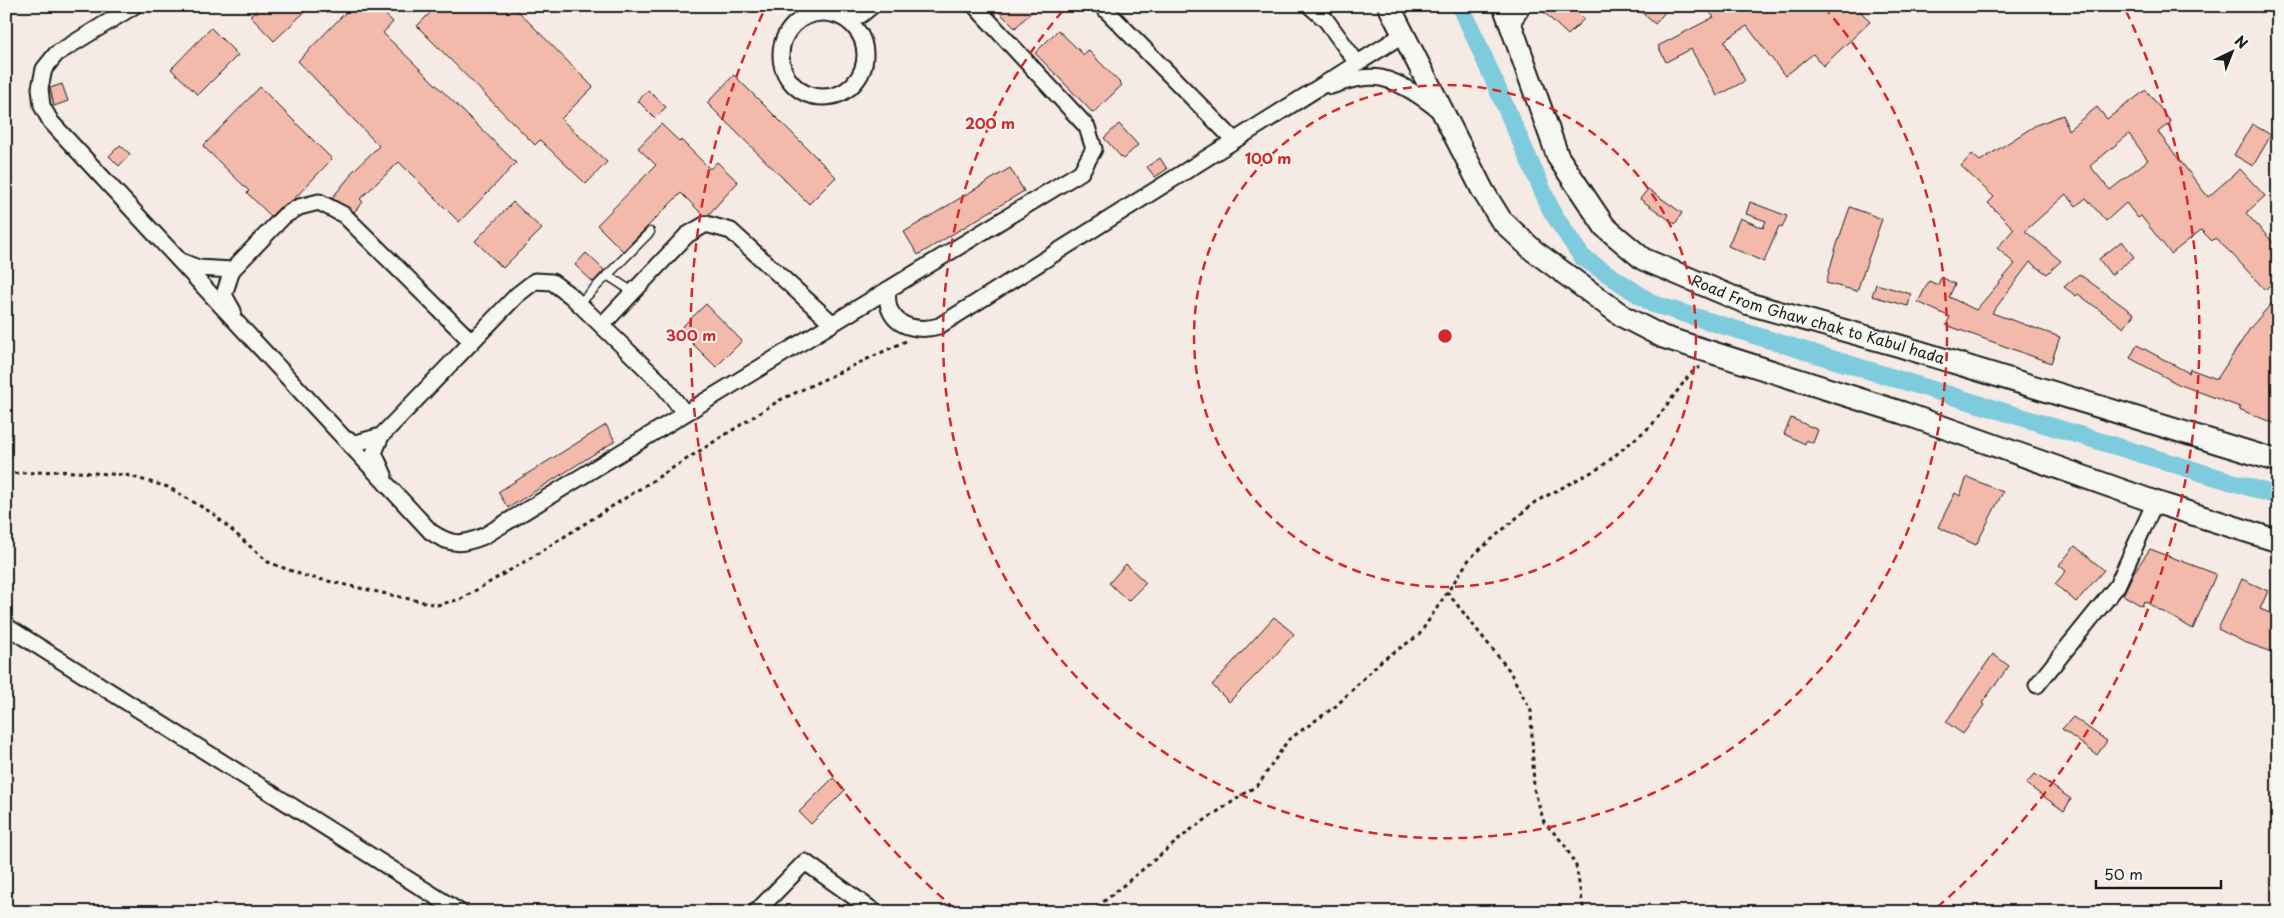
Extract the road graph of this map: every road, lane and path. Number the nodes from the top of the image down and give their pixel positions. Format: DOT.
graph roads {
  1 [pos="134,6"];
  2 [pos="975,6"];
  3 [pos="1102,6"];
  4 [pos="1310,6"];
  5 [pos="1389,6"];
  6 [pos="1523,6"];
  7 [pos="867,10"];
  8 [pos="840,15"];
  9 [pos="1507,16"];
  10 [pos="1404,34"];
  11 [pos="863,39"];
  12 [pos="1357,63"];
  13 [pos="1306,96"];
  14 [pos="1443,115"];
  15 [pos="1234,140"];
  16 [pos="650,232"];
  17 [pos="179,260"];
  18 [pos="232,270"];
  19 [pos="607,274"];
  20 [pos="887,290"];
  21 [pos="633,292"];
  22 [pos="579,304"];
  23 [pos="832,323"];
  24 [pos="602,325"];
  25 [pos="914,327"];
  26 [pos="242,328"];
  27 [pos="472,342"];
  28 [pos="1716,354"];
  29 [pos="684,412"];
  30 [pos="381,436"];
  31 [pos="345,439"];
  32 [pos="2278,461"];
  33 [pos="6,474"];
  34 [pos="389,487"];
  35 [pos="2155,502"];
  36 [pos="2278,541"];
  37 [pos="1447,592"];
  38 [pos="6,626"];
  39 [pos="2037,685"];
  40 [pos="460,912"];
  41 [pos="756,912"];
  42 [pos="875,912"];
  43 [pos="1091,912"];
  44 [pos="1584,912"];
  1 -- 17 [label="street"];
  2 -- 20 [label="street"];
  3 -- 15 [label="street"];
  4 -- 12 [label="street"];
  5 -- 10 [label="street"];
  6 -- 9 [label="street"];
  7 -- 8 [label="street"];
  7 -- 11 [label="street"];
  8 -- 11 [label="street"];
  8 -- 11 [label="street"];
  9 -- 32 [label="street, Road From Ghaw chak to Kabul hada"];
  10 -- 12 [label="street"];
  10 -- 14 [label="street"];
  12 -- 13 [label="street"];
  13 -- 14 [label="street"];
  13 -- 15 [label="street"];
  14 -- 28 [label="street"];
  15 -- 25 [label="street"];
  16 -- 19 [label="lane"];
  17 -- 18 [label="street"];
  17 -- 26 [label="street"];
  18 -- 26 [label="street"];
  18 -- 27 [label="street"];
  19 -- 21 [label="lane"];
  19 -- 22 [label="lane"];
  20 -- 23 [label="street"];
  20 -- 25 [label="street"];
  21 -- 23 [label="street"];
  21 -- 24 [label="street"];
  22 -- 24 [label="street"];
  22 -- 27 [label="street"];
  23 -- 29 [label="street"];
  24 -- 29 [label="street"];
  25 -- 33 [label="path"];
  26 -- 31 [label="street"];
  27 -- 30 [label="street"];
  28 -- 35 [label="street"];
  28 -- 37 [label="path"];
  29 -- 34 [label="street"];
  30 -- 31 [label="street"];
  30 -- 34 [label="street"];
  31 -- 34 [label="street"];
  35 -- 36 [label="street"];
  35 -- 39 [label="street"];
  37 -- 43 [label="path"];
  37 -- 44 [label="path"];
  38 -- 40 [label="street"];
  41 -- 42 [label="street"];
}
